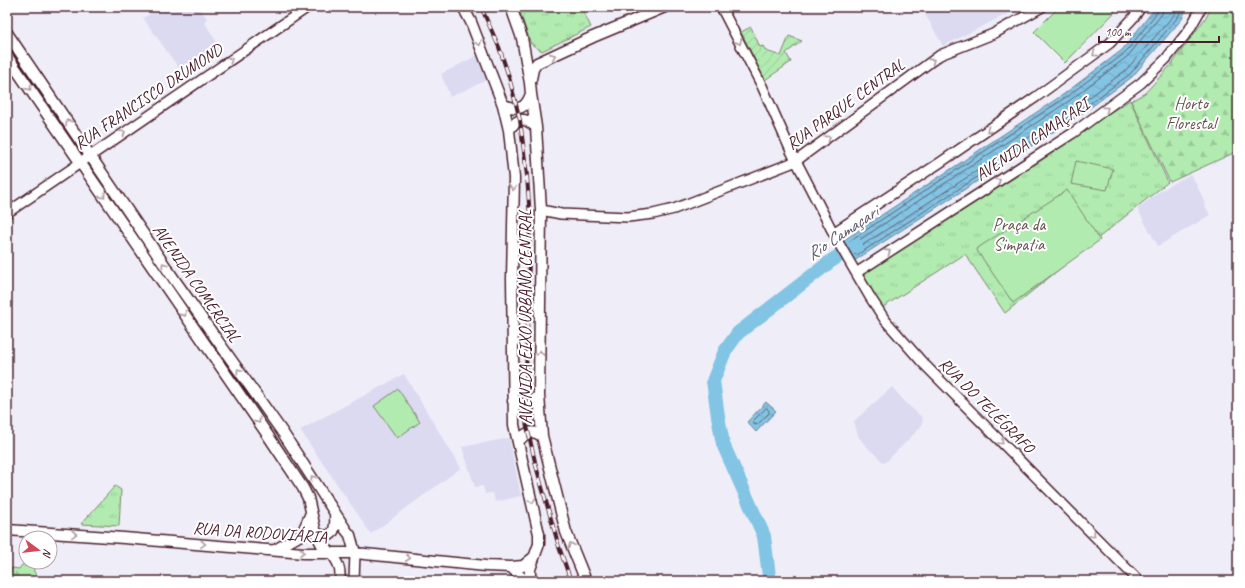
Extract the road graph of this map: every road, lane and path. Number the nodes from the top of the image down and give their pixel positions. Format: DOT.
graph roads {
  1 [pos="308,7"];
  2 [pos="464,7"];
  3 [pos="511,7"];
  4 [pos="665,7"];
  5 [pos="721,7"];
  6 [pos="1042,7"];
  7 [pos="1141,7"];
  8 [pos="1202,7"];
  9 [pos="7,33"];
  10 [pos="7,56"];
  11 [pos="530,83"];
  12 [pos="531,94"];
  13 [pos="503,105"];
  14 [pos="536,127"];
  15 [pos="509,130"];
  16 [pos="90,155"];
  17 [pos="796,161"];
  18 [pos="80,162"];
  19 [pos="541,210"];
  20 [pos="7,213"];
  21 [pos="141,230"];
  22 [pos="833,233"];
  23 [pos="132,237"];
  24 [pos="854,269"];
  25 [pos="539,395"];
  26 [pos="513,401"];
  27 [pos="542,436"];
  28 [pos="518,442"];
  29 [pos="334,510"];
  30 [pos="311,513"];
  31 [pos="7,530"];
  32 [pos="316,533"];
  33 [pos="350,536"];
  34 [pos="274,550"];
  35 [pos="330,552"];
  36 [pos="355,553"];
  37 [pos="380,555"];
  38 [pos="534,556"];
  39 [pos="511,567"];
  40 [pos="340,581"];
  41 [pos="354,581"];
  42 [pos="525,581"];
  43 [pos="530,581"];
  44 [pos="586,581"];
  45 [pos="1139,581"];
  16 -- 1 [label="street, RUA FRANCISCO DRUMOND, one-way"];
  2 -- 13 [label="main road, AVENIDA EIXO URBANO CENTRAL, one-way"];
  3 -- 11 [label="main road"];
  11 -- 4 [label="main road, one-way"];
  5 -- 17 [label="street, RUA DO TELÉGRAFO, one-way"];
  17 -- 6 [label="street, RUA PARQUE CENTRAL, one-way"];
  7 -- 22 [label="street, AVENIDA CAMAÇARI, one-way"];
  24 -- 8 [label="street, AVENIDA CAMAÇARI, one-way"];
  16 -- 9 [label="main road, AVENIDA COMERCIAL, one-way"];
  10 -- 18 [label="main road, AVENIDA COMERCIAL, one-way"];
  11 -- 12 [label="main road, AVENIDA EIXO URBANO CENTRAL"];
  12 -- 13 [label="main road"];
  12 -- 14 [label="main road, AVENIDA EIXO URBANO CENTRAL"];
  13 -- 15 [label="main road, AVENIDA EIXO URBANO CENTRAL"];
  14 -- 15 [label="main road"];
  14 -- 19 [label="main road, AVENIDA EIXO URBANO CENTRAL"];
  15 -- 26 [label="main road, AVENIDA EIXO URBANO CENTRAL, one-way"];
  16 -- 18 [label="street, RUA FRANCISCO DRUMOND"];
  16 -- 21 [label="main road, AVENIDA COMERCIAL"];
  17 -- 19 [label="street, RUA PARQUE CENTRAL"];
  17 -- 22 [label="street, RUA DO TELÉGRAFO"];
  18 -- 20 [label="street, RUA FRANCISCO DRUMOND"];
  18 -- 23 [label="main road, AVENIDA COMERCIAL, one-way"];
  25 -- 19 [label="main road, AVENIDA EIXO URBANO CENTRAL, one-way"];
  21 -- 23 [label="main road"];
  29 -- 21 [label="main road, AVENIDA COMERCIAL, one-way"];
  22 -- 24 [label="street, RUA DO TELÉGRAFO"];
  23 -- 30 [label="main road, AVENIDA COMERCIAL, one-way"];
  24 -- 45 [label="street, RUA DO TELÉGRAFO, one-way"];
  25 -- 26 [label="main road"];
  25 -- 27 [label="main road, AVENIDA EIXO URBANO CENTRAL"];
  26 -- 28 [label="main road, AVENIDA EIXO URBANO CENTRAL"];
  27 -- 28 [label="main road"];
  44 -- 27 [label="main road, AVENIDA EIXO URBANO CENTRAL, one-way"];
  28 -- 38 [label="main road, AVENIDA EIXO URBANO CENTRAL, one-way"];
  29 -- 32 [label="main road"];
  29 -- 33 [label="main road, AVENIDA COMERCIAL"];
  30 -- 32 [label="main road, AVENIDA COMERCIAL"];
  30 -- 34 [label="main road"];
  31 -- 34 [label="main road, RUA DA RODOVIÁRIA, one-way"];
  32 -- 35 [label="main road, AVENIDA COMERCIAL"];
  33 -- 36 [label="main road, AVENIDA COMERCIAL"];
  33 -- 37 [label="main road"];
  34 -- 35 [label="main road, RUA DA RODOVIÁRIA, one-way"];
  35 -- 36 [label="main road, RUA DA RODOVIÁRIA"];
  35 -- 40 [label="street"];
  36 -- 37 [label="main road, RUA DA RODOVIÁRIA"];
  36 -- 41 [label="street"];
  37 -- 39 [label="main road, RUA DA RODOVIÁRIA, one-way"];
  38 -- 39 [label="main road, RUA DA RODOVIÁRIA"];
  38 -- 43 [label="main road, AVENIDA EIXO URBANO CENTRAL"];
  39 -- 42 [label="main road"];
}
